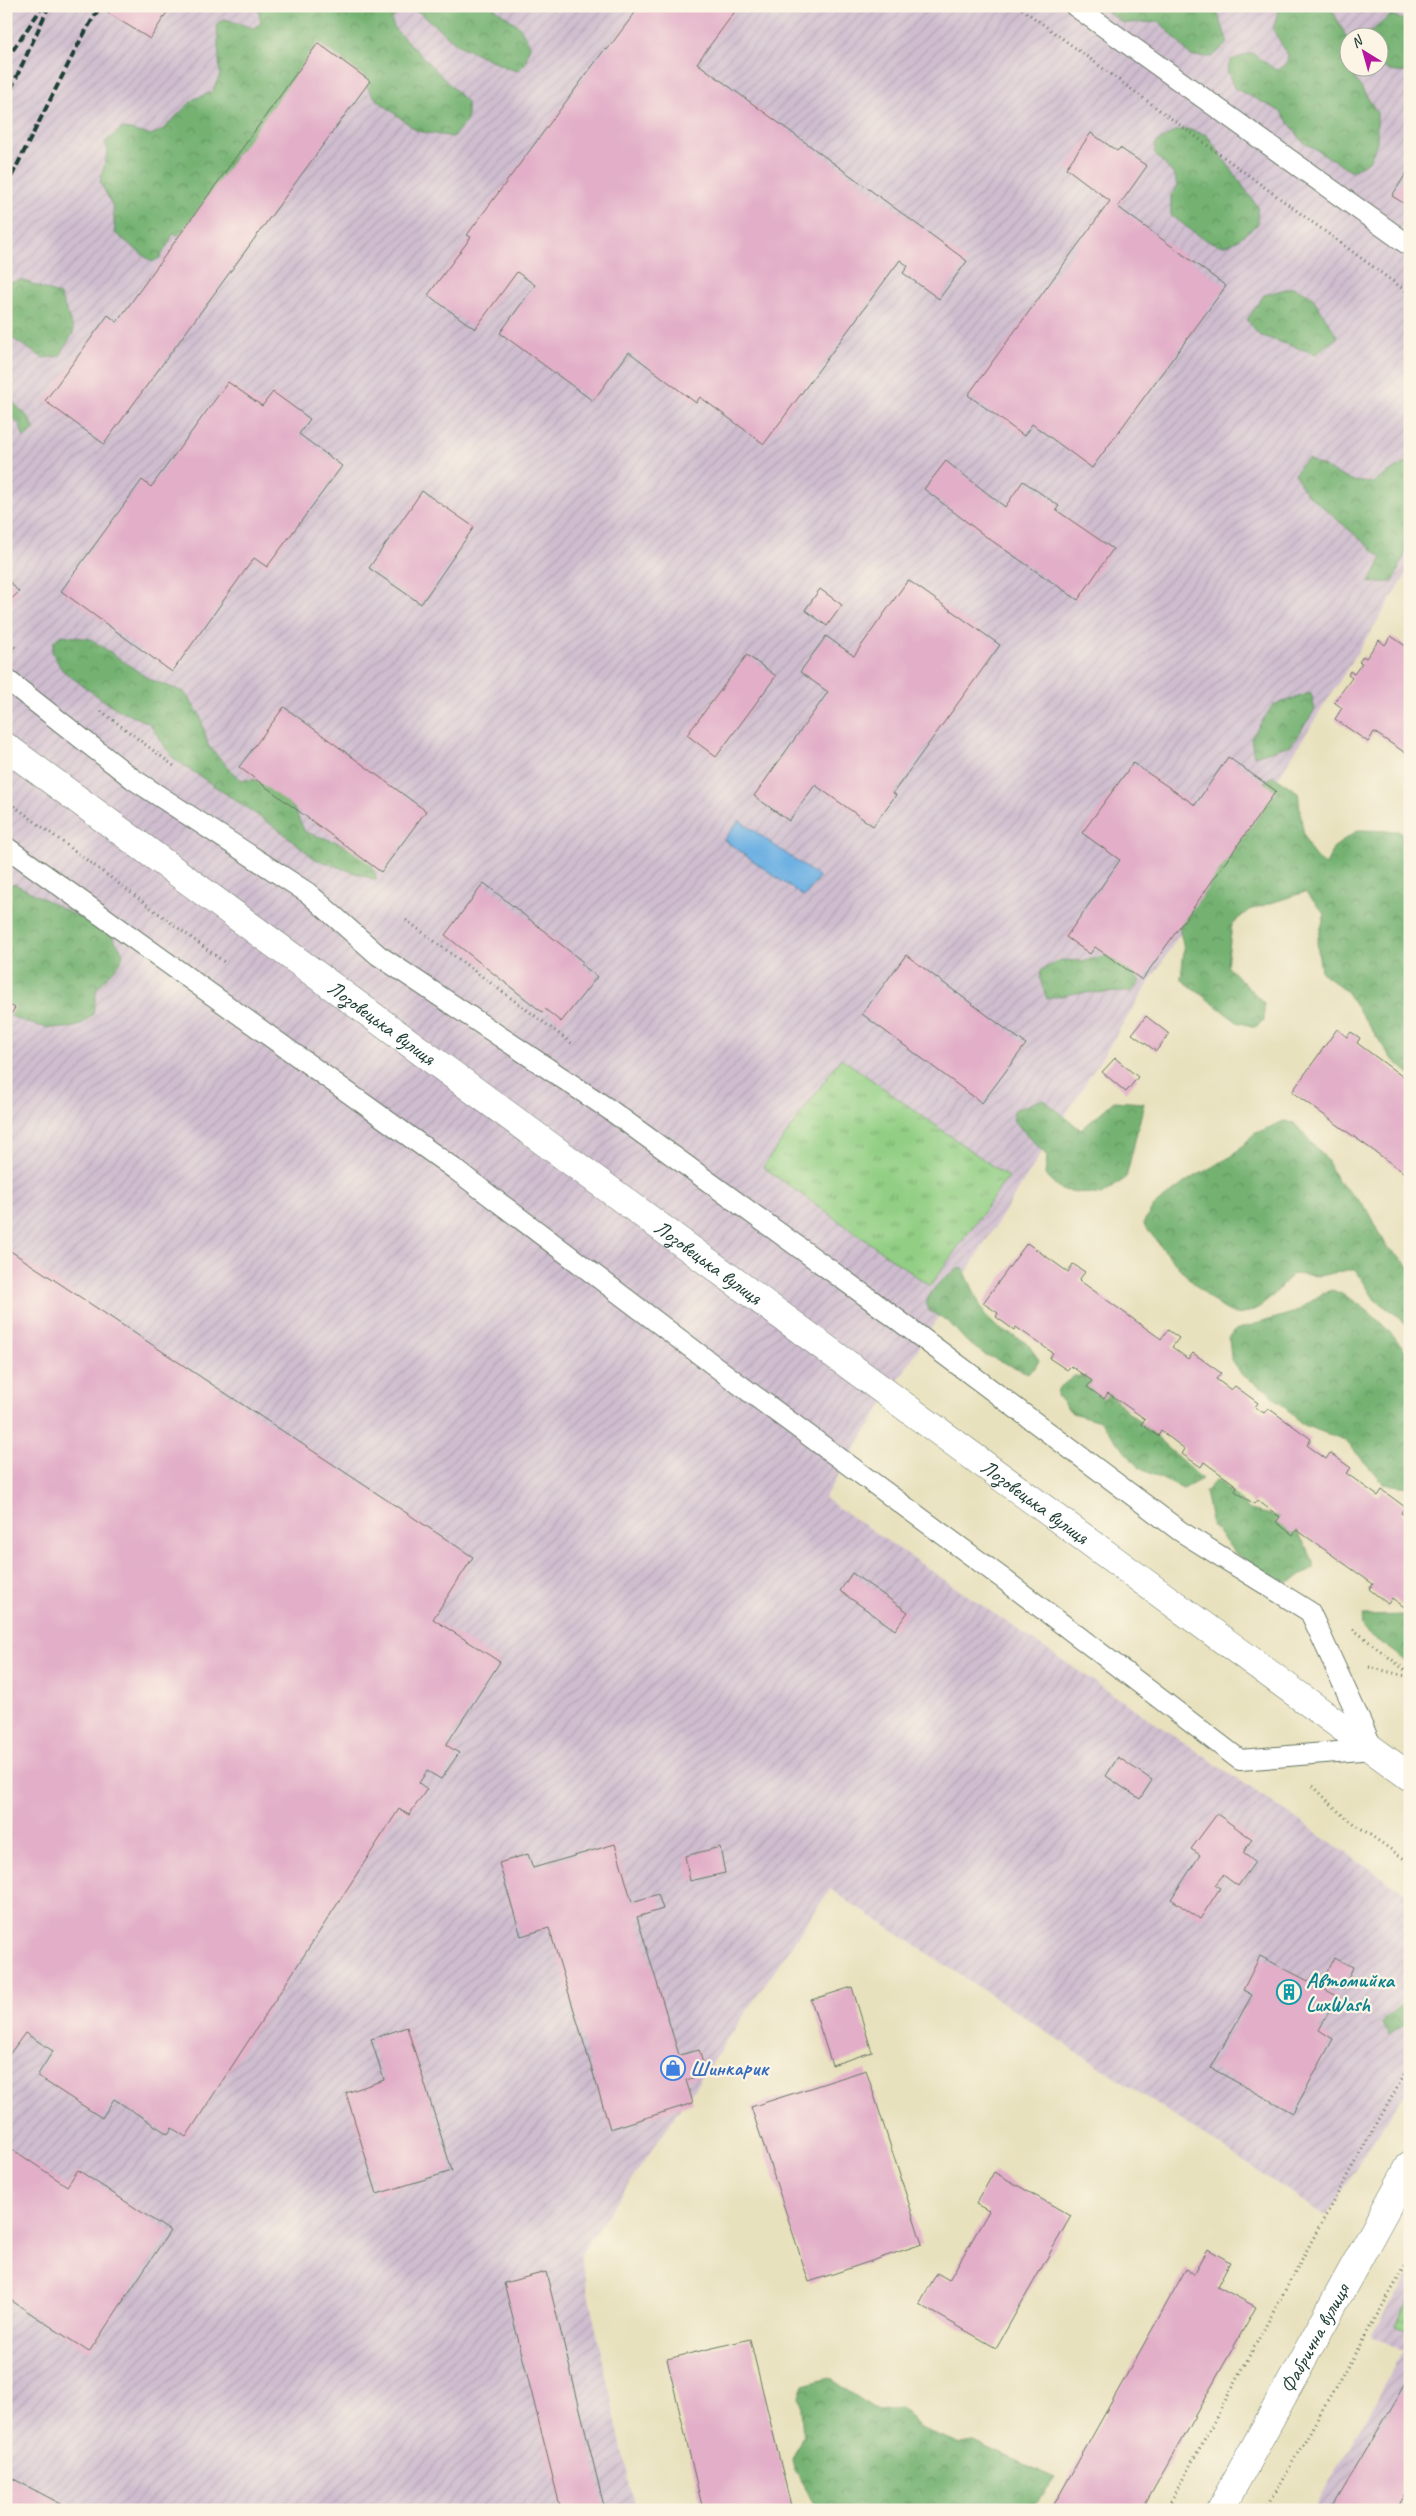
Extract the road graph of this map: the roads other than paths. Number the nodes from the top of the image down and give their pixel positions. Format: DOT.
graph roads {
  1 [pos="1075,6"];
  2 [pos="1410,246"];
  3 [pos="6,679"];
  4 [pos="6,747"];
  5 [pos="6,847"];
  6 [pos="1373,1749"];
  7 [pos="1410,1777"];
  8 [pos="1410,2165"];
  9 [pos="1220,2510"];
  1 -- 2 [label="lane"];
  3 -- 6 [label="lane"];
  4 -- 6 [label="street, Лозовецька вулиця"];
  5 -- 6 [label="lane"];
  6 -- 7 [label="street, Лозовецька вулиця"];
  8 -- 9 [label="street, Фабрична вулиця"];
}
